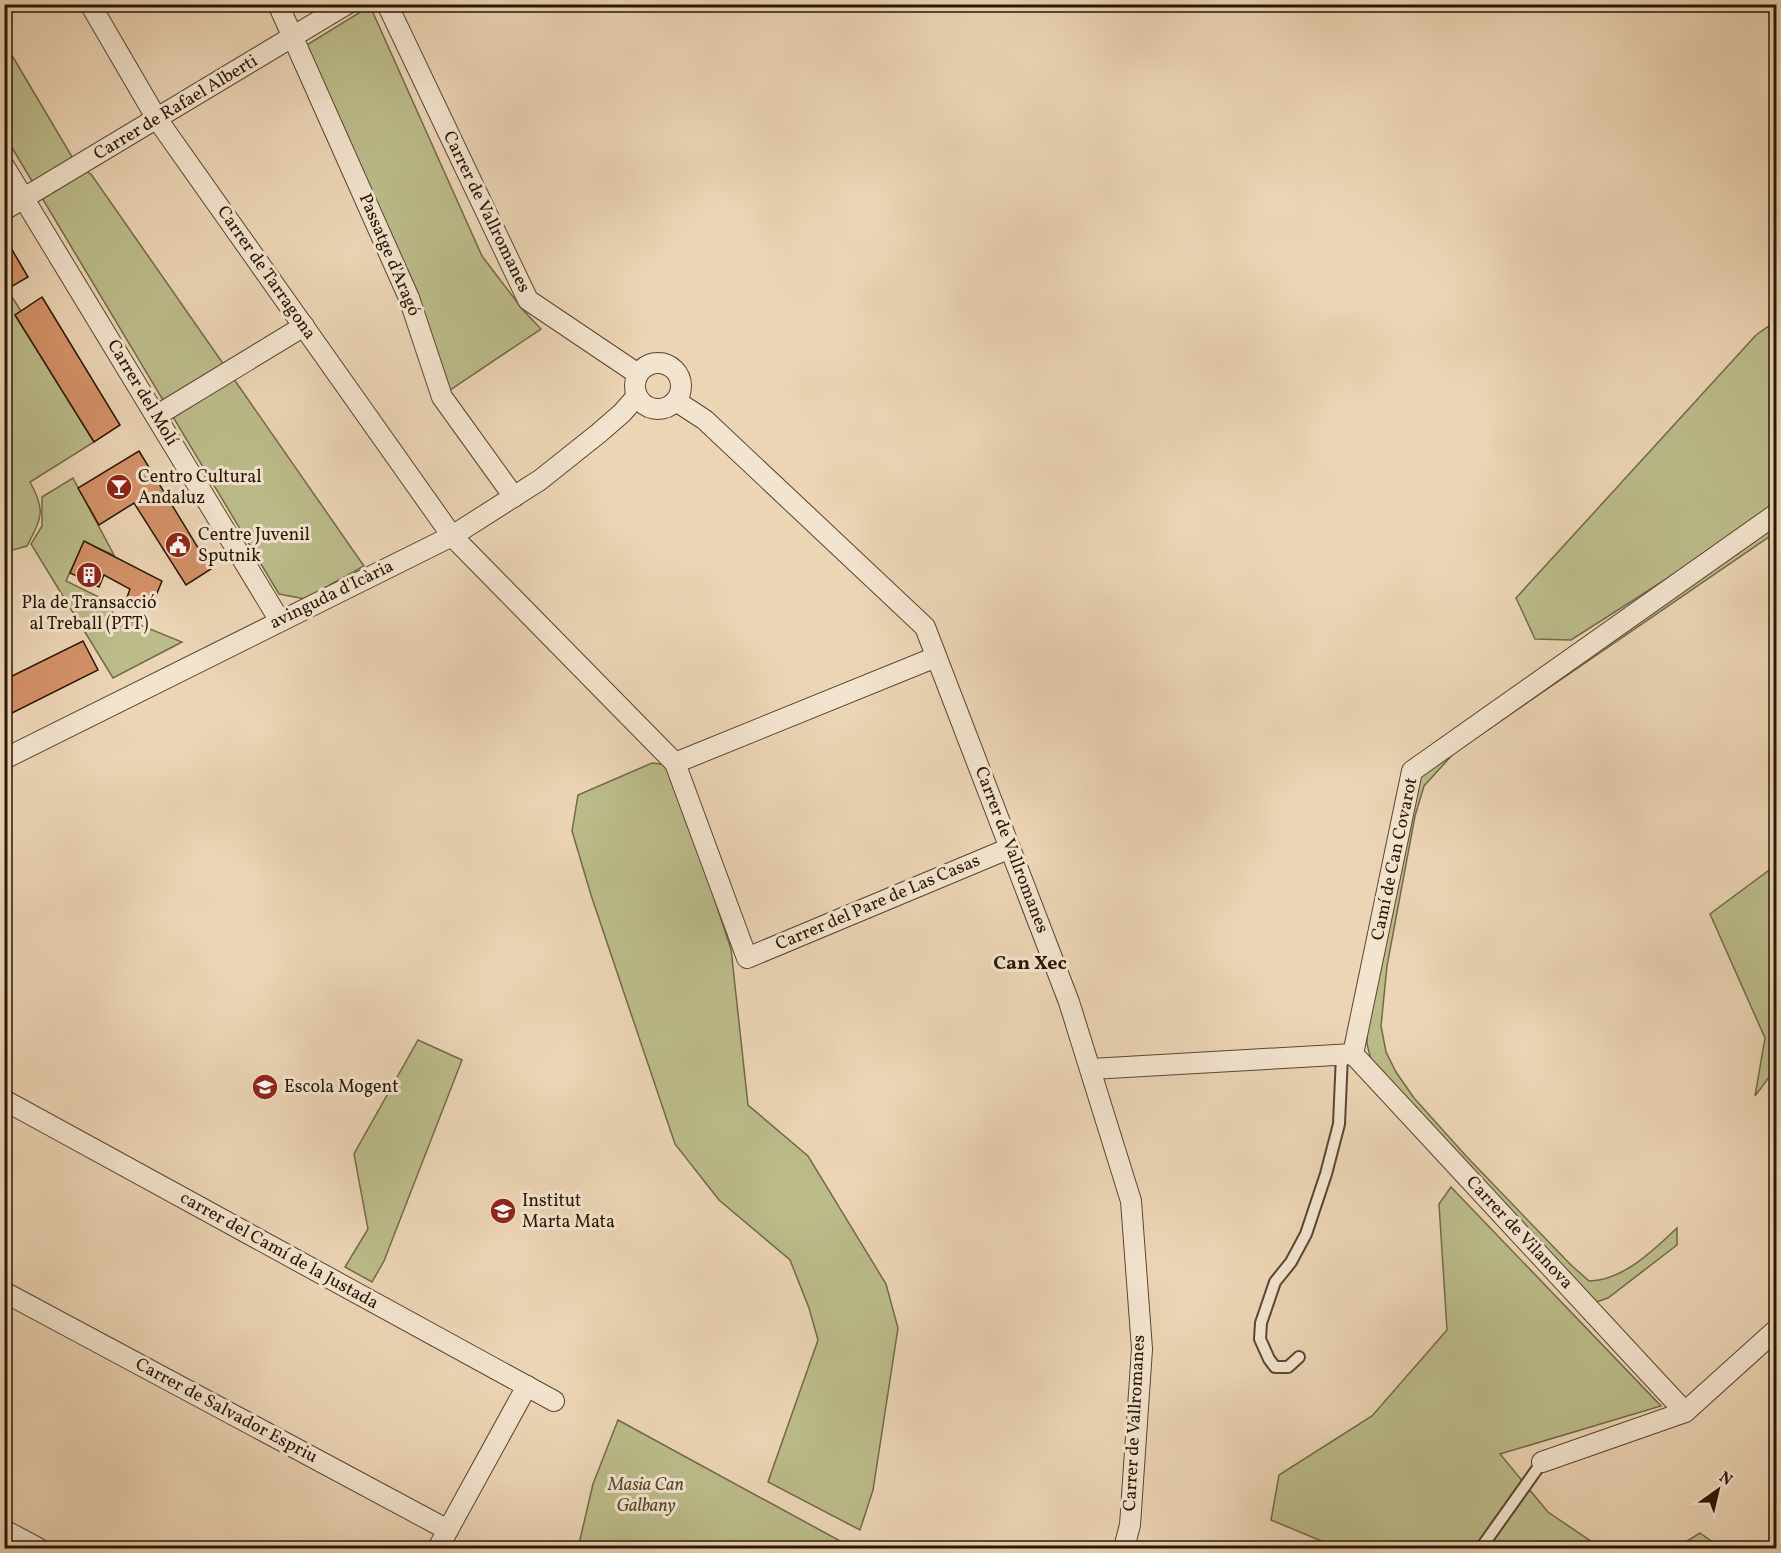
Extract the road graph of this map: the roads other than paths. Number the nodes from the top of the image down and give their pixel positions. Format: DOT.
graph roads {
  1 [pos="90,4"];
  2 [pos="278,4"];
  3 [pos="346,4"];
  4 [pos="387,4"];
  5 [pos="294,36"];
  6 [pos="157,119"];
  7 [pos="4,166"];
  8 [pos="24,199"];
  9 [pos="4,210"];
  10 [pos="304,326"];
  11 [pos="638,374"];
  12 [pos="637,396"];
  13 [pos="676,401"];
  14 [pos="156,416"];
  15 [pos="514,496"];
  16 [pos="1776,514"];
  17 [pos="452,536"];
  18 [pos="280,621"];
  19 [pos="936,657"];
  20 [pos="4,759"];
  21 [pos="675,763"];
  22 [pos="1010,848"];
  23 [pos="1348,1054"];
  24 [pos="1091,1069"];
  25 [pos="4,1100"];
  26 [pos="4,1292"];
  27 [pos="1776,1330"];
  28 [pos="1299,1357"];
  29 [pos="527,1386"];
  30 [pos="554,1401"];
  31 [pos="1685,1412"];
  32 [pos="1542,1462"];
  33 [pos="4,1530"];
  34 [pos="448,1530"];
  35 [pos="38,1548"];
  36 [pos="438,1548"];
  37 [pos="1124,1548"];
  38 [pos="1481,1548"];
  1 -- 6 [label="street, Carrer de Tarragona"];
  2 -- 5 [label="street, Passatge d'Aragó"];
  3 -- 5 [label="street, Carrer de Rafael Alberti"];
  4 -- 11 [label="street, Carrer de Vallromanes"];
  5 -- 6 [label="street, Carrer de Rafael Alberti"];
  5 -- 15 [label="street, Passatge d'Aragó"];
  6 -- 8 [label="street, Carrer de Rafael Alberti"];
  6 -- 10 [label="street, Carrer de Tarragona"];
  7 -- 8 [label="street, Carrer del Molí"];
  8 -- 9 [label="street, Carrer de Rafael Alberti"];
  8 -- 14 [label="street, Carrer del Molí"];
  10 -- 14 [label="street"];
  10 -- 17 [label="street, Carrer de Tarragona"];
  11 -- 12 [label="street"];
  11 -- 13 [label="street"];
  12 -- 13 [label="street"];
  12 -- 15 [label="street, avinguda d'Icària"];
  13 -- 19 [label="street, Carrer de Vallromanes"];
  14 -- 18 [label="street, Carrer del Molí"];
  15 -- 17 [label="street, avinguda d'Icària"];
  16 -- 23 [label="street, Camí de Can Covarot"];
  17 -- 18 [label="street, avinguda d'Icària"];
  17 -- 21 [label="street, Carrer de Tarragona"];
  18 -- 20 [label="street, avinguda d'Icària"];
  19 -- 21 [label="street"];
  19 -- 22 [label="street, Carrer de Vallromanes"];
  21 -- 22 [label="street, Carrer del Pare de Las Casas"];
  22 -- 24 [label="street, Carrer de Vallromanes"];
  23 -- 24 [label="street"];
  23 -- 28 [label="lane"];
  23 -- 31 [label="street, Carrer de Vilanova"];
  24 -- 37 [label="street, Carrer de Vallromanes"];
  25 -- 29 [label="street, carrer del Camí de la Justada"];
  26 -- 34 [label="street, Carrer de Salvador Espriu"];
  27 -- 31 [label="street"];
  29 -- 30 [label="street, carrer del Camí de la Justada"];
  29 -- 34 [label="street"];
  31 -- 32 [label="street"];
  32 -- 38 [label="lane"];
  33 -- 35 [label="street"];
  34 -- 36 [label="street"];
}
